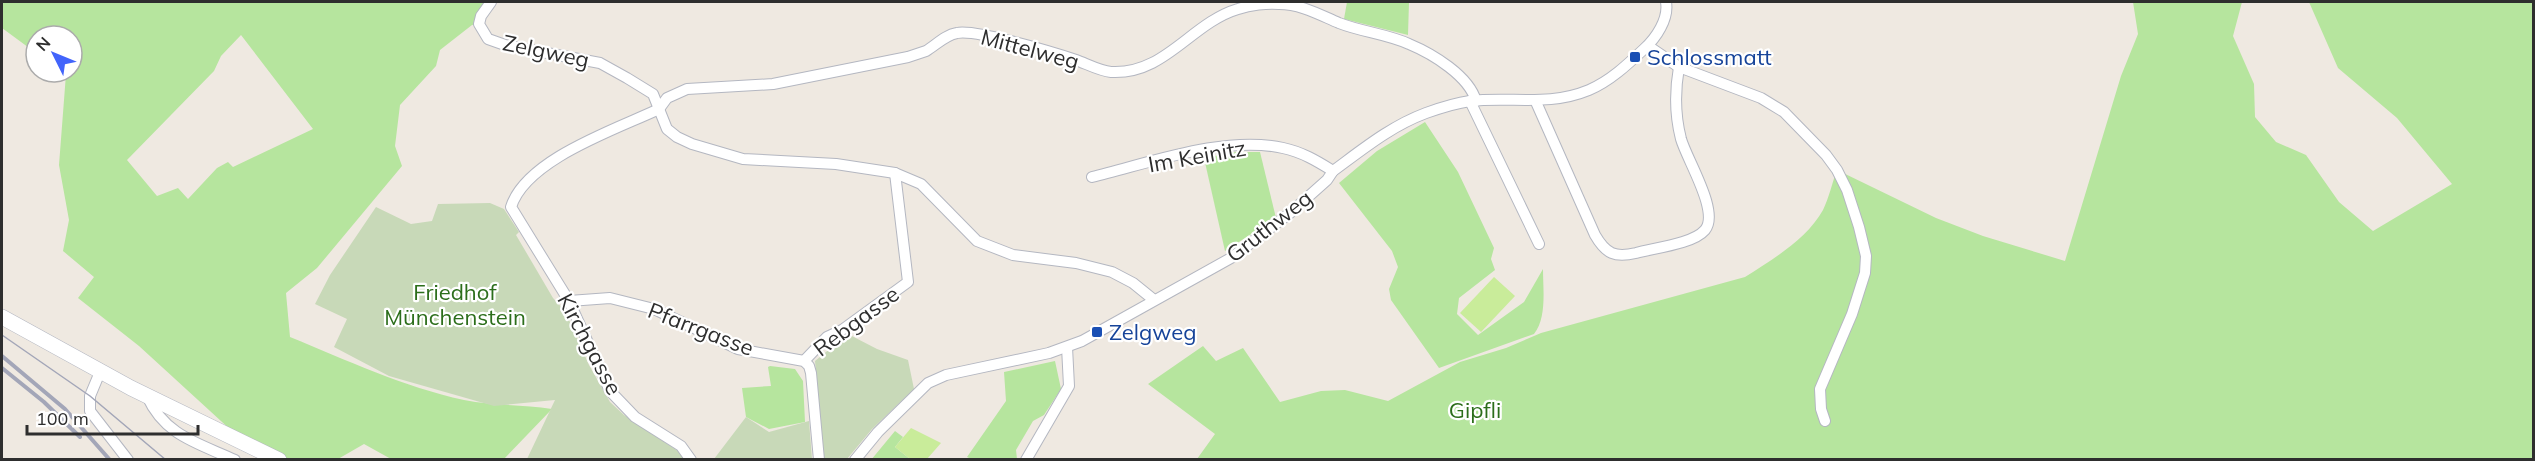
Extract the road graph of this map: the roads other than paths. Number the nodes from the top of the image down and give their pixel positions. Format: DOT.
graph roads {
  1 [pos="491,2"];
  2 [pos="1666,2"];
  3 [pos="1648,46"];
  4 [pos="1679,67"];
  5 [pos="1473,101"];
  6 [pos="1536,102"];
  7 [pos="659,109"];
  8 [pos="1333,171"];
  9 [pos="895,173"];
  10 [pos="1092,177"];
  11 [pos="511,207"];
  12 [pos="1539,244"];
  13 [pos="1154,300"];
  14 [pos="569,301"];
  15 [pos="2,317"];
  16 [pos="1067,348"];
  17 [pos="804,361"];
  18 [pos="100,372"];
  19 [pos="147,396"];
  20 [pos="1825,421"];
  21 [pos="128,459"];
  22 [pos="235,459"];
  23 [pos="279,459"];
  24 [pos="691,459"];
  25 [pos="819,459"];
  26 [pos="855,459"];
  27 [pos="1026,459"];
  1 -- 7 [label="street, Zelgweg"];
  2 -- 3 [label="street, Gruthweg"];
  3 -- 4 [label="street"];
  3 -- 6 [label="street, Gruthweg"];
  4 -- 6 [label="street"];
  4 -- 20 [label="street"];
  5 -- 6 [label="street, Gruthweg"];
  5 -- 7 [label="street, Mittelweg"];
  5 -- 8 [label="street, Gruthweg"];
  5 -- 12 [label="street, Mittelweg"];
  7 -- 9 [label="street, Zelgweg"];
  7 -- 11 [label="street, Mittelweg"];
  8 -- 10 [label="street, Im Keinitz"];
  8 -- 13 [label="street, Gruthweg"];
  9 -- 13 [label="street, Zelgweg"];
  9 -- 17 [label="street, Rebgasse"];
  11 -- 14 [label="street, Kirchgasse"];
  13 -- 16 [label="street, Gruthweg"];
  14 -- 17 [label="street, Pfarrgasse"];
  14 -- 24 [label="street, Kirchgasse"];
  15 -- 18 [label="main road"];
  16 -- 26 [label="street, Gruthweg"];
  16 -- 27 [label="street"];
  17 -- 25 [label="street"];
  18 -- 19 [label="main road"];
  18 -- 21 [label="street"];
  19 -- 22 [label="street"];
  19 -- 23 [label="main road"];
}
